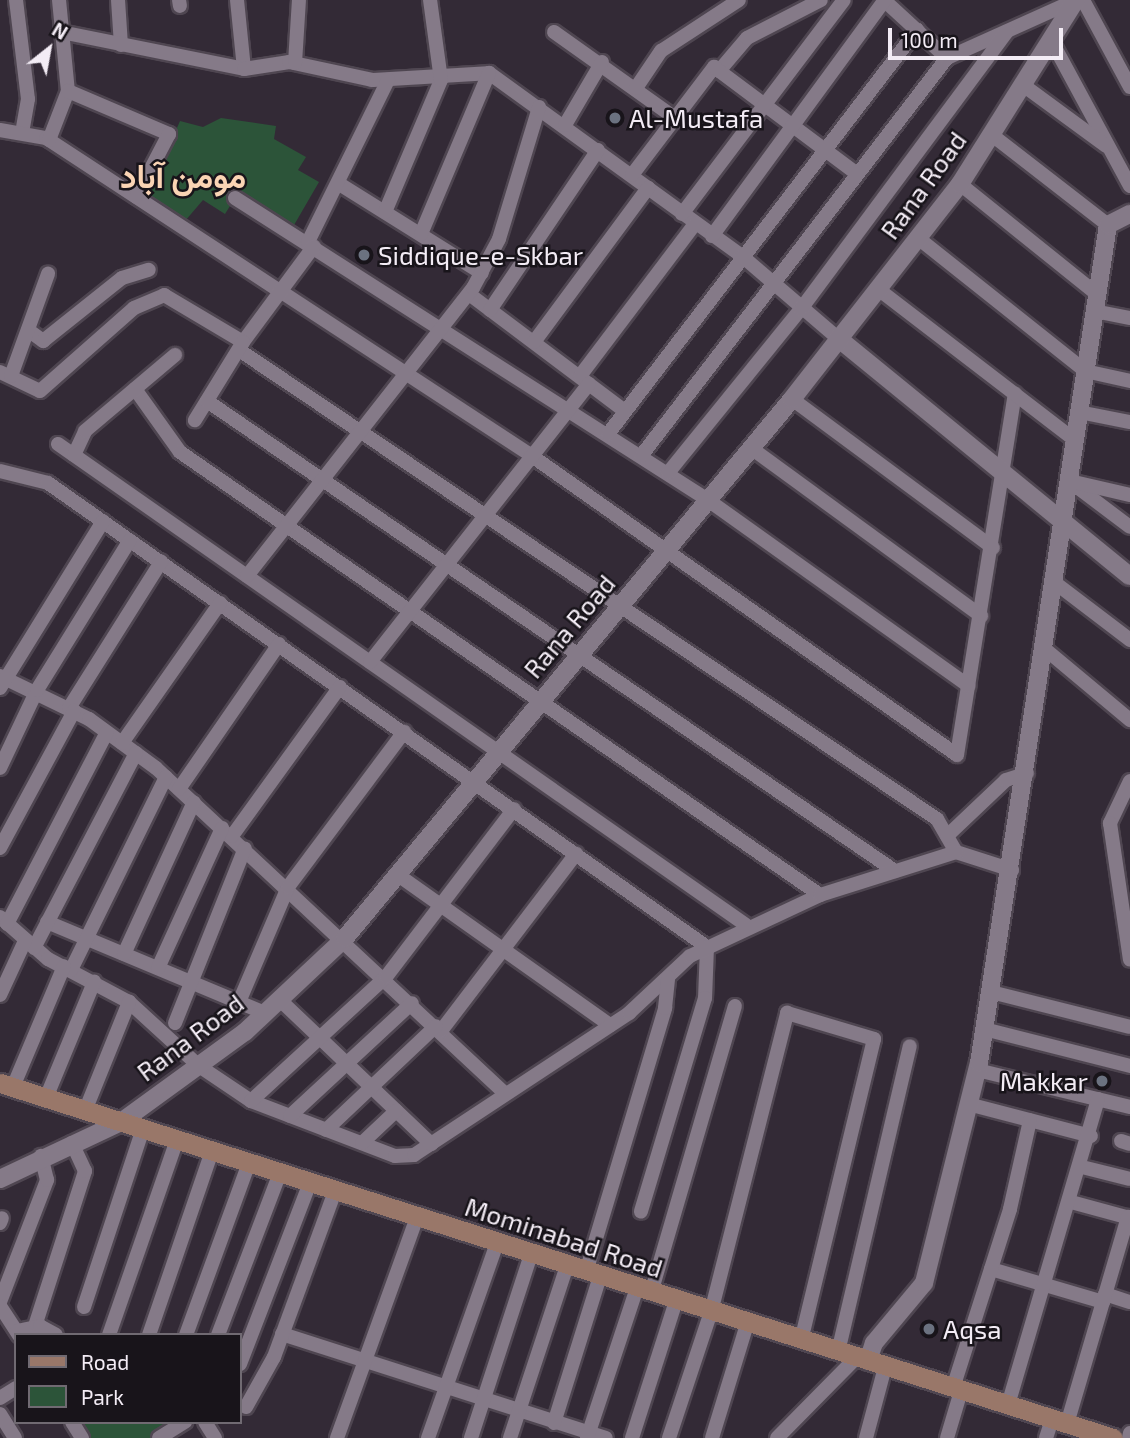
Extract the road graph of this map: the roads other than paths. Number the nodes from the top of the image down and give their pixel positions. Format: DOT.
graph roads {
  1 [pos="16,0"];
  2 [pos="59,0"];
  3 [pos="118,0"];
  4 [pos="237,0"];
  5 [pos="299,0"];
  6 [pos="430,0"];
  7 [pos="739,0"];
  8 [pos="821,0"];
  9 [pos="844,0"];
  10 [pos="885,0"];
  11 [pos="1075,0"];
  12 [pos="1083,0"];
  13 [pos="917,30"];
  14 [pos="1007,31"];
  15 [pos="61,32"];
  16 [pos="554,32"];
  17 [pos="1051,40"];
  18 [pos="121,45"];
  19 [pos="947,58"];
  20 [pos="602,62"];
  21 [pos="295,63"];
  22 [pos="244,69"];
  23 [pos="719,71"];
  24 [pos="489,73"];
  25 [pos="388,80"];
  26 [pos="442,80"];
  27 [pos="1023,85"];
  28 [pos="1130,87"];
  29 [pos="636,88"];
  30 [pos="68,91"];
  31 [pos="765,105"];
  32 [pos="539,107"];
  33 [pos="675,118"];
  34 [pos="565,125"];
  35 [pos="795,128"];
  36 [pos="0,130"];
  37 [pos="22,132"];
  38 [pos="992,135"];
  39 [pos="49,140"];
  40 [pos="824,149"];
  41 [pos="1110,149"];
  42 [pos="598,150"];
  43 [pos="857,174"];
  44 [pos="632,175"];
  45 [pos="960,184"];
  46 [pos="341,185"];
  47 [pos="1130,186"];
  48 [pos="648,188"];
  49 [pos="136,197"];
  50 [pos="235,198"];
  51 [pos="384,212"];
  52 [pos="682,214"];
  53 [pos="1130,214"];
  54 [pos="695,224"];
  55 [pos="1108,225"];
  56 [pos="421,234"];
  57 [pos="712,236"];
  58 [pos="918,238"];
  59 [pos="311,244"];
  60 [pos="743,256"];
  61 [pos="149,270"];
  62 [pos="482,273"];
  63 [pos="48,274"];
  64 [pos="773,285"];
  65 [pos="878,289"];
  66 [pos="280,291"];
  67 [pos="469,294"];
  68 [pos="1096,303"];
  69 [pos="801,309"];
  70 [pos="490,310"];
  71 [pos="1130,318"];
  72 [pos="445,326"];
  73 [pos="27,330"];
  74 [pos="839,339"];
  75 [pos="534,342"];
  76 [pos="241,346"];
  77 [pos="175,355"];
  78 [pos="1085,371"];
  79 [pos="5,374"];
  80 [pos="405,376"];
  81 [pos="584,380"];
  82 [pos="1130,381"];
  83 [pos="135,389"];
  84 [pos="1015,394"];
  85 [pos="792,399"];
  86 [pos="207,401"];
  87 [pos="568,409"];
  88 [pos="625,411"];
  89 [pos="1079,412"];
  90 [pos="195,420"];
  91 [pos="1130,422"];
  92 [pos="360,429"];
  93 [pos="608,434"];
  94 [pos="1075,440"];
  95 [pos="58,444"];
  96 [pos="751,448"];
  97 [pos="529,454"];
  98 [pos="74,455"];
  99 [pos="641,456"];
  100 [pos="0,471"];
  101 [pos="668,473"];
  102 [pos="1006,474"];
  103 [pos="323,478"];
  104 [pos="1069,481"];
  105 [pos="1130,495"];
  106 [pos="708,500"];
  107 [pos="486,511"];
  108 [pos="1063,520"];
  109 [pos="103,521"];
  110 [pos="285,527"];
  111 [pos="1130,527"];
  112 [pos="130,540"];
  113 [pos="993,548"];
  114 [pos="664,554"];
  115 [pos="160,562"];
  116 [pos="447,562"];
  117 [pos="247,576"];
  118 [pos="1130,576"];
  119 [pos="1054,582"];
  120 [pos="220,603"];
  121 [pos="620,607"];
  122 [pos="407,612"];
  123 [pos="981,616"];
  124 [pos="1130,640"];
  125 [pos="279,644"];
  126 [pos="1045,649"];
  127 [pos="582,653"];
  128 [pos="370,662"];
  129 [pos="1,681"];
  130 [pos="969,686"];
  131 [pos="340,687"];
  132 [pos="37,690"];
  133 [pos="538,704"];
  134 [pos="72,709"];
  135 [pos="1130,720"];
  136 [pos="107,732"];
  137 [pos="404,732"];
  138 [pos="122,743"];
  139 [pos="499,752"];
  140 [pos="136,753"];
  141 [pos="0,768"];
  142 [pos="1027,774"];
  143 [pos="166,777"];
  144 [pos="475,781"];
  145 [pos="1130,781"];
  146 [pos="179,789"];
  147 [pos="194,802"];
  148 [pos="514,809"];
  149 [pos="227,832"];
  150 [pos="947,836"];
  151 [pos="0,848"];
  152 [pos="245,848"];
  153 [pos="956,852"];
  154 [pos="576,854"];
  155 [pos="1012,870"];
  156 [pos="895,871"];
  157 [pos="398,875"];
  158 [pos="288,887"];
  159 [pos="820,895"];
  160 [pos="1124,898"];
  161 [pos="442,906"];
  162 [pos="3,920"];
  163 [pos="47,922"];
  164 [pos="746,925"];
  165 [pos="345,938"];
  166 [pos="86,939"];
  167 [pos="29,944"];
  168 [pos="707,947"];
  169 [pos="506,948"];
  170 [pos="124,954"];
  171 [pos="1129,957"];
  172 [pos="67,968"];
  173 [pos="158,968"];
  174 [pos="668,977"];
  175 [pos="386,978"];
  176 [pos="188,981"];
  177 [pos="94,982"];
  178 [pos="991,992"];
  179 [pos="0,995"];
  180 [pos="280,1000"];
  181 [pos="129,1002"];
  182 [pos="239,1002"];
  183 [pos="412,1003"];
  184 [pos="735,1006"];
  185 [pos="265,1013"];
  186 [pos="175,1023"];
  187 [pos="610,1025"];
  188 [pos="1130,1027"];
  189 [pos="439,1029"];
  190 [pos="984,1030"];
  191 [pos="321,1038"];
  192 [pos="910,1046"];
  193 [pos="346,1063"];
  194 [pos="199,1066"];
  195 [pos="1130,1066"];
  196 [pos="977,1070"];
  197 [pos="7,1085"];
  198 [pos="372,1086"];
  199 [pos="506,1094"];
  200 [pos="46,1098"];
  201 [pos="1098,1099"];
  202 [pos="251,1101"];
  203 [pos="968,1104"];
  204 [pos="1130,1107"];
  205 [pos="85,1111"];
  206 [pos="396,1111"];
  207 [pos="290,1116"];
  208 [pos="1030,1120"];
  209 [pos="121,1122"];
  210 [pos="144,1129"];
  211 [pos="326,1130"];
  212 [pos="1091,1136"];
  213 [pos="177,1140"];
  214 [pos="72,1143"];
  215 [pos="362,1143"];
  216 [pos="431,1144"];
  217 [pos="212,1151"];
  218 [pos="41,1156"];
  219 [pos="250,1163"];
  220 [pos="1082,1167"];
  221 [pos="280,1173"];
  222 [pos="0,1179"];
  223 [pos="1130,1179"];
  224 [pos="310,1183"];
  225 [pos="334,1191"];
  226 [pos="1071,1202"];
  227 [pos="640,1212"];
  228 [pos="416,1217"];
  229 [pos="1129,1217"];
  230 [pos="497,1243"];
  231 [pos="531,1254"];
  232 [pos="566,1266"];
  233 [pos="991,1269"];
  234 [pos="593,1274"];
  235 [pos="1047,1287"];
  236 [pos="644,1291"];
  237 [pos="1104,1298"];
  238 [pos="676,1301"];
  239 [pos="1130,1302"];
  240 [pos="0,1304"];
  241 [pos="83,1307"];
  242 [pos="711,1312"];
  243 [pos="747,1324"];
  244 [pos="35,1326"];
  245 [pos="18,1333"];
  246 [pos="51,1333"];
  247 [pos="110,1333"];
  248 [pos="150,1333"];
  249 [pos="187,1333"];
  250 [pos="219,1333"];
  251 [pos="282,1334"];
  252 [pos="801,1341"];
  253 [pos="242,1359"];
  254 [pos="862,1359"];
  255 [pos="365,1361"];
  256 [pos="446,1388"];
  257 [pos="957,1389"];
  258 [pos="484,1400"];
  259 [pos="1009,1405"];
  260 [pos="246,1407"];
  261 [pos="519,1412"];
  262 [pos="0,1414"];
  263 [pos="1059,1421"];
  264 [pos="554,1423"];
  265 [pos="182,1424"];
  266 [pos="1130,1433"];
  267 [pos="588,1436"];
  268 [pos="15,1438"];
  269 [pos="159,1438"];
  270 [pos="337,1438"];
  271 [pos="428,1438"];
  272 [pos="471,1438"];
  273 [pos="510,1438"];
  274 [pos="606,1438"];
  275 [pos="632,1438"];
  276 [pos="668,1438"];
  277 [pos="712,1438"];
  278 [pos="777,1438"];
  279 [pos="866,1438"];
  280 [pos="947,1438"];
  281 [pos="1046,1438"];
  282 [pos="1113,1438"];
  283 [pos="1129,1438"];
  1 -- 37 [label="street"];
  2 -- 15 [label="street"];
  3 -- 18 [label="street"];
  4 -- 22 [label="street"];
  5 -- 21 [label="street"];
  6 -- 26 [label="street"];
  7 -- 29 [label="street"];
  8 -- 23 [label="street"];
  9 -- 31 [label="street"];
  10 -- 13 [label="street"];
  10 -- 35 [label="street"];
  11 -- 14 [label="street"];
  11 -- 17 [label="street, Rana Road"];
  12 -- 28 [label="street"];
  13 -- 19 [label="street"];
  13 -- 40 [label="street"];
  14 -- 19 [label="street"];
  14 -- 69 [label="street"];
  15 -- 18 [label="street"];
  15 -- 30 [label="street"];
  16 -- 20 [label="street"];
  17 -- 27 [label="street, Rana Road"];
  17 -- 41 [label="street"];
  18 -- 22 [label="street"];
  19 -- 43 [label="street"];
  20 -- 29 [label="street"];
  20 -- 34 [label="street"];
  21 -- 22 [label="street"];
  21 -- 25 [label="street"];
  23 -- 31 [label="street"];
  23 -- 33 [label="street"];
  24 -- 26 [label="street"];
  24 -- 32 [label="street"];
  24 -- 56 [label="street"];
  25 -- 26 [label="street"];
  25 -- 46 [label="street"];
  26 -- 51 [label="street"];
  27 -- 38 [label="street, Rana Road"];
  27 -- 41 [label="street"];
  29 -- 33 [label="street"];
  30 -- 39 [label="street"];
  30 -- 49 [label="street"];
  31 -- 35 [label="street"];
  31 -- 52 [label="street"];
  32 -- 34 [label="street"];
  32 -- 62 [label="street"];
  33 -- 44 [label="street"];
  34 -- 42 [label="street"];
  35 -- 40 [label="street"];
  35 -- 57 [label="street"];
  36 -- 37 [label="street"];
  37 -- 39 [label="street"];
  38 -- 45 [label="street, Rana Road"];
  38 -- 55 [label="street"];
  39 -- 49 [label="street"];
  40 -- 43 [label="street"];
  40 -- 60 [label="street"];
  41 -- 47 [label="street"];
  42 -- 44 [label="street"];
  42 -- 70 [label="street"];
  43 -- 64 [label="street"];
  44 -- 48 [label="street"];
  45 -- 58 [label="street, Rana Road"];
  45 -- 68 [label="street"];
  46 -- 51 [label="street"];
  46 -- 59 [label="street"];
  48 -- 52 [label="street"];
  48 -- 75 [label="street"];
  49 -- 66 [label="street"];
  50 -- 59 [label="street"];
  51 -- 56 [label="street"];
  52 -- 54 [label="street"];
  53 -- 55 [label="street"];
  54 -- 57 [label="street"];
  54 -- 81 [label="street"];
  55 -- 68 [label="street"];
  56 -- 62 [label="street"];
  57 -- 60 [label="street"];
  58 -- 65 [label="street, Rana Road"];
  58 -- 78 [label="street"];
  59 -- 66 [label="street"];
  59 -- 72 [label="street"];
  60 -- 64 [label="street"];
  60 -- 88 [label="street"];
  61 -- 73 [label="street"];
  62 -- 67 [label="street"];
  63 -- 73 [label="street"];
  64 -- 69 [label="street"];
  64 -- 99 [label="street"];
  65 -- 74 [label="street, Rana Road"];
  65 -- 84 [label="street"];
  66 -- 76 [label="street"];
  66 -- 80 [label="street"];
  67 -- 70 [label="street"];
  67 -- 72 [label="street"];
  68 -- 71 [label="street"];
  68 -- 78 [label="street"];
  69 -- 74 [label="street"];
  69 -- 101 [label="street"];
  70 -- 75 [label="street"];
  72 -- 80 [label="street"];
  72 -- 87 [label="street"];
  73 -- 79 [label="street"];
  74 -- 85 [label="street, Rana Road"];
  74 -- 102 [label="street"];
  75 -- 81 [label="street"];
  76 -- 79 [label="street"];
  76 -- 86 [label="street"];
  76 -- 92 [label="street"];
  77 -- 83 [label="street"];
  78 -- 82 [label="street"];
  78 -- 89 [label="street"];
  80 -- 92 [label="street"];
  80 -- 97 [label="street"];
  81 -- 87 [label="street"];
  81 -- 88 [label="street"];
  83 -- 98 [label="street"];
  83 -- 110 [label="street"];
  84 -- 94 [label="street"];
  84 -- 102 [label="street"];
  85 -- 96 [label="street, Rana Road"];
  85 -- 113 [label="street"];
  86 -- 90 [label="street"];
  86 -- 103 [label="street"];
  87 -- 93 [label="street"];
  87 -- 97 [label="street"];
  88 -- 93 [label="street"];
  89 -- 91 [label="street"];
  89 -- 94 [label="street"];
  92 -- 103 [label="street"];
  92 -- 107 [label="street"];
  93 -- 99 [label="street"];
  94 -- 104 [label="street"];
  95 -- 98 [label="street"];
  96 -- 106 [label="street, Rana Road"];
  96 -- 123 [label="street"];
  97 -- 107 [label="street"];
  97 -- 114 [label="street"];
  98 -- 117 [label="street"];
  99 -- 101 [label="street"];
  100 -- 109 [label="street"];
  101 -- 106 [label="street"];
  102 -- 108 [label="street"];
  102 -- 113 [label="street"];
  103 -- 110 [label="street"];
  103 -- 116 [label="street"];
  104 -- 105 [label="street"];
  104 -- 108 [label="street"];
  104 -- 111 [label="street"];
  106 -- 114 [label="street, Rana Road"];
  106 -- 130 [label="street"];
  107 -- 116 [label="street"];
  107 -- 121 [label="street"];
  108 -- 118 [label="street"];
  108 -- 119 [label="street"];
  109 -- 112 [label="street"];
  109 -- 129 [label="street"];
  110 -- 117 [label="street"];
  110 -- 122 [label="street"];
  112 -- 115 [label="street"];
  112 -- 132 [label="street"];
  113 -- 123 [label="street"];
  114 -- 121 [label="street, Rana Road"];
  114 -- 130 [label="street"];
  115 -- 120 [label="street"];
  115 -- 134 [label="street"];
  116 -- 122 [label="street"];
  116 -- 127 [label="street"];
  117 -- 128 [label="street"];
  119 -- 124 [label="street"];
  119 -- 126 [label="street"];
  120 -- 125 [label="street"];
  120 -- 138 [label="street"];
  121 -- 127 [label="street, Rana Road"];
  121 -- 150 [label="street"];
  122 -- 128 [label="street"];
  122 -- 133 [label="street"];
  123 -- 130 [label="street"];
  125 -- 131 [label="street"];
  125 -- 146 [label="street"];
  126 -- 135 [label="street"];
  126 -- 142 [label="street"];
  127 -- 133 [label="street, Rana Road"];
  127 -- 156 [label="street"];
  128 -- 139 [label="street"];
  129 -- 132 [label="street"];
  131 -- 137 [label="street"];
  131 -- 149 [label="street"];
  132 -- 134 [label="street"];
  132 -- 141 [label="street"];
  133 -- 139 [label="street, Rana Road"];
  133 -- 159 [label="street"];
  134 -- 136 [label="street"];
  134 -- 151 [label="street"];
  136 -- 138 [label="street"];
  136 -- 162 [label="street"];
  137 -- 144 [label="street"];
  137 -- 158 [label="street"];
  138 -- 140 [label="street"];
  139 -- 144 [label="street, Rana Road"];
  139 -- 164 [label="street"];
  140 -- 143 [label="street"];
  140 -- 163 [label="street"];
  142 -- 150 [label="street"];
  142 -- 155 [label="street"];
  143 -- 146 [label="street"];
  143 -- 166 [label="street"];
  144 -- 148 [label="street"];
  144 -- 157 [label="street, Rana Road"];
  145 -- 160 [label="street"];
  146 -- 147 [label="street"];
  147 -- 149 [label="street"];
  147 -- 170 [label="street"];
  148 -- 154 [label="street"];
  148 -- 161 [label="street"];
  149 -- 152 [label="street"];
  149 -- 173 [label="street"];
  150 -- 153 [label="street"];
  152 -- 158 [label="street"];
  152 -- 176 [label="street"];
  153 -- 155 [label="street"];
  153 -- 156 [label="street"];
  154 -- 168 [label="street"];
  154 -- 169 [label="street"];
  155 -- 178 [label="street"];
  156 -- 159 [label="street"];
  157 -- 161 [label="street"];
  157 -- 165 [label="street, Rana Road"];
  158 -- 165 [label="street"];
  158 -- 182 [label="street"];
  159 -- 164 [label="street"];
  160 -- 171 [label="street"];
  161 -- 169 [label="street"];
  161 -- 175 [label="street"];
  162 -- 167 [label="street"];
  163 -- 166 [label="street"];
  163 -- 167 [label="street"];
  164 -- 168 [label="street"];
  165 -- 175 [label="street"];
  165 -- 180 [label="street, Rana Road"];
  166 -- 170 [label="street"];
  166 -- 172 [label="street"];
  167 -- 172 [label="street"];
  167 -- 179 [label="street"];
  168 -- 174 [label="street"];
  168 -- 227 [label="street"];
  169 -- 187 [label="street"];
  169 -- 189 [label="street"];
  170 -- 173 [label="street"];
  172 -- 177 [label="street"];
  172 -- 197 [label="street"];
  173 -- 176 [label="street"];
  174 -- 187 [label="street"];
  174 -- 234 [label="street"];
  175 -- 183 [label="street"];
  175 -- 191 [label="street"];
  176 -- 182 [label="street"];
  176 -- 186 [label="street"];
  177 -- 181 [label="street"];
  177 -- 200 [label="street"];
  178 -- 188 [label="street"];
  178 -- 190 [label="street"];
  180 -- 185 [label="street, Rana Road"];
  180 -- 191 [label="street"];
  181 -- 194 [label="street"];
  181 -- 205 [label="street"];
  182 -- 185 [label="street"];
  183 -- 189 [label="street"];
  183 -- 193 [label="street"];
  184 -- 236 [label="street"];
  185 -- 194 [label="street, Rana Road"];
  187 -- 199 [label="street"];
  189 -- 198 [label="street"];
  189 -- 199 [label="street"];
  190 -- 195 [label="street"];
  190 -- 196 [label="street"];
  191 -- 193 [label="street"];
  191 -- 202 [label="street"];
  192 -- 254 [label="street"];
  193 -- 198 [label="street"];
  193 -- 207 [label="street"];
  194 -- 202 [label="street"];
  194 -- 209 [label="street, Rana Road"];
  196 -- 201 [label="street"];
  196 -- 203 [label="street"];
  197 -- 200 [label="main road, Mominabad Road"];
  198 -- 206 [label="street"];
  198 -- 211 [label="street"];
  199 -- 216 [label="street"];
  200 -- 205 [label="main road, Mominabad Road"];
  201 -- 204 [label="street"];
  201 -- 212 [label="street"];
  202 -- 207 [label="street"];
  203 -- 208 [label="street"];
  203 -- 254 [label="street"];
  205 -- 209 [label="main road, Mominabad Road"];
  206 -- 215 [label="street"];
  206 -- 216 [label="street"];
  207 -- 211 [label="street"];
  208 -- 212 [label="street"];
  208 -- 233 [label="street"];
  209 -- 210 [label="main road, Mominabad Road"];
  209 -- 214 [label="street, Rana Road"];
  210 -- 213 [label="main road, Mominabad Road"];
  210 -- 241 [label="street"];
  211 -- 215 [label="street"];
  212 -- 220 [label="street"];
  213 -- 217 [label="main road, Mominabad Road"];
  213 -- 247 [label="street"];
  214 -- 218 [label="street, Rana Road"];
  214 -- 244 [label="street"];
  215 -- 216 [label="street"];
  217 -- 219 [label="main road, Mominabad Road"];
  217 -- 248 [label="street"];
  218 -- 222 [label="street, Rana Road"];
  218 -- 240 [label="street"];
  219 -- 221 [label="main road, Mominabad Road"];
  219 -- 249 [label="street"];
  220 -- 223 [label="street"];
  220 -- 226 [label="street"];
  221 -- 224 [label="main road, Mominabad Road"];
  221 -- 250 [label="street"];
  224 -- 225 [label="main road, Mominabad Road"];
  224 -- 253 [label="street"];
  225 -- 228 [label="main road, Mominabad Road"];
  225 -- 251 [label="street"];
  226 -- 229 [label="street"];
  226 -- 235 [label="street"];
  228 -- 230 [label="main road, Mominabad Road"];
  228 -- 255 [label="street"];
  229 -- 237 [label="street"];
  230 -- 231 [label="main road, Mominabad Road"];
  230 -- 256 [label="street"];
  231 -- 232 [label="main road, Mominabad Road"];
  231 -- 258 [label="street"];
  232 -- 234 [label="main road, Mominabad Road"];
  232 -- 261 [label="street"];
  233 -- 235 [label="street"];
  233 -- 257 [label="street"];
  234 -- 236 [label="main road, Mominabad Road"];
  234 -- 264 [label="street"];
  235 -- 237 [label="street"];
  235 -- 259 [label="street"];
  236 -- 238 [label="main road, Mominabad Road"];
  236 -- 267 [label="street"];
  237 -- 239 [label="street"];
  237 -- 263 [label="street"];
  238 -- 242 [label="main road, Mominabad Road"];
  238 -- 275 [label="street"];
  240 -- 245 [label="street"];
  242 -- 243 [label="main road, Mominabad Road"];
  242 -- 252 [label="street"];
  242 -- 276 [label="street"];
  243 -- 252 [label="main road, Mominabad Road"];
  243 -- 277 [label="street"];
  244 -- 245 [label="street"];
  244 -- 246 [label="street"];
  251 -- 255 [label="street"];
  251 -- 260 [label="street"];
  252 -- 254 [label="main road, Mominabad Road"];
  254 -- 257 [label="main road, Mominabad Road"];
  254 -- 278 [label="street"];
  254 -- 279 [label="street"];
  255 -- 256 [label="street"];
  255 -- 270 [label="street"];
  256 -- 258 [label="street"];
  256 -- 271 [label="street"];
  257 -- 259 [label="main road, Mominabad Road"];
  257 -- 280 [label="street"];
  258 -- 261 [label="street"];
  258 -- 272 [label="street"];
  259 -- 263 [label="main road, Mominabad Road"];
  261 -- 264 [label="street"];
  261 -- 273 [label="street"];
  262 -- 268 [label="street"];
  263 -- 281 [label="street"];
  263 -- 282 [label="main road, Mominabad Road"];
  264 -- 267 [label="street"];
  265 -- 269 [label="street"];
  266 -- 283 [label="street"];
  267 -- 274 [label="street"];
}
